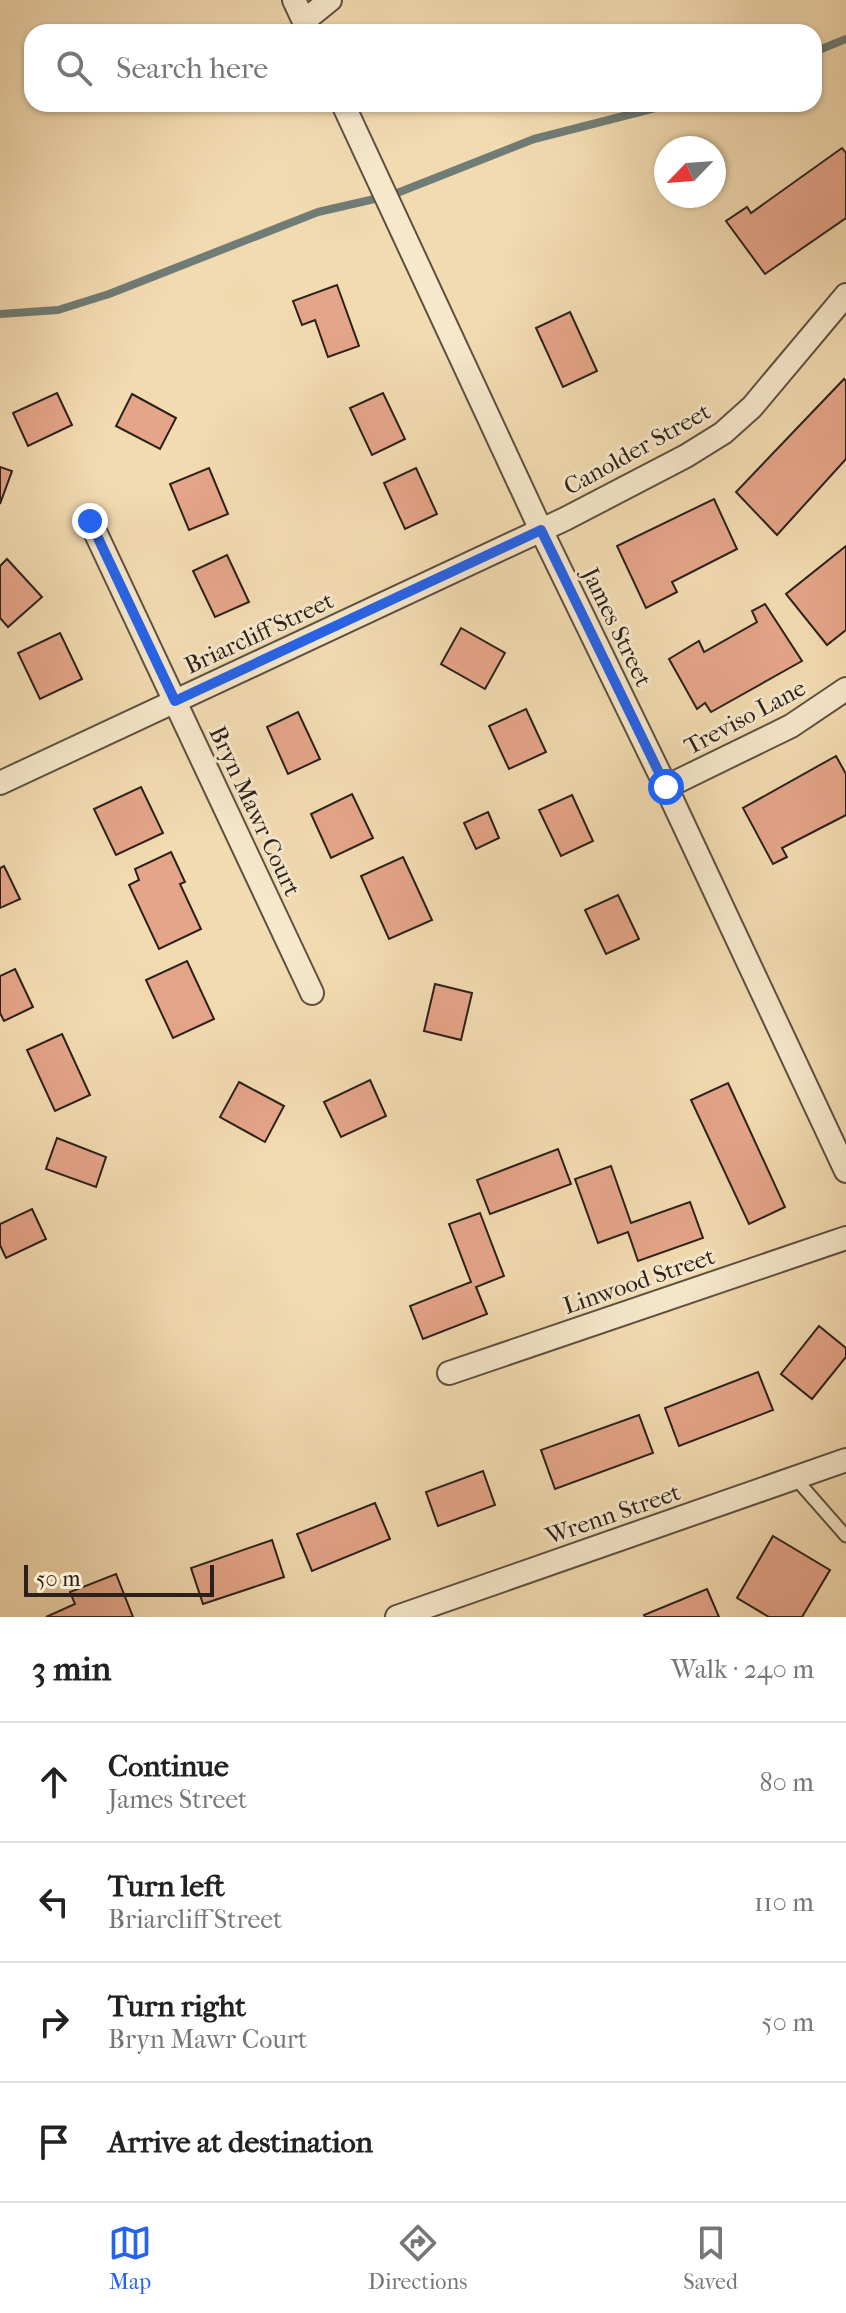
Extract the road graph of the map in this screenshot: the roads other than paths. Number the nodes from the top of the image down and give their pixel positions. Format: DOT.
graph roads {
  1 [pos="294,0"];
  2 [pos="330,0"];
  3 [pos="306,24"];
  4 [pos="310,24"];
  5 [pos="347,112"];
  6 [pos="846,295"];
  7 [pos="90,521"];
  8 [pos="541,530"];
  9 [pos="846,689"];
  10 [pos="175,701"];
  11 [pos="0,783"];
  12 [pos="666,787"];
  13 [pos="312,993"];
  14 [pos="846,1171"];
  15 [pos="846,1238"];
  16 [pos="449,1373"];
  17 [pos="846,1460"];
  18 [pos="795,1478"];
  19 [pos="846,1536"];
  20 [pos="397,1617"];
  1 -- 3 [label="street"];
  2 -- 4 [label="street"];
  5 -- 8 [label="street, James Street"];
  6 -- 8 [label="street, Canolder Street"];
  7 -- 10 [label="street, Bryn Mawr Court"];
  8 -- 10 [label="street, Briarcliff Street"];
  8 -- 12 [label="street, James Street"];
  9 -- 12 [label="street, Treviso Lane"];
  10 -- 11 [label="street, Briarcliff Street"];
  10 -- 13 [label="street, Bryn Mawr Court"];
  12 -- 14 [label="street, James Street"];
  15 -- 16 [label="street, Linwood Street"];
  17 -- 18 [label="street, Wrenn Street"];
  18 -- 19 [label="lane"];
  18 -- 20 [label="street, Wrenn Street"];
}
